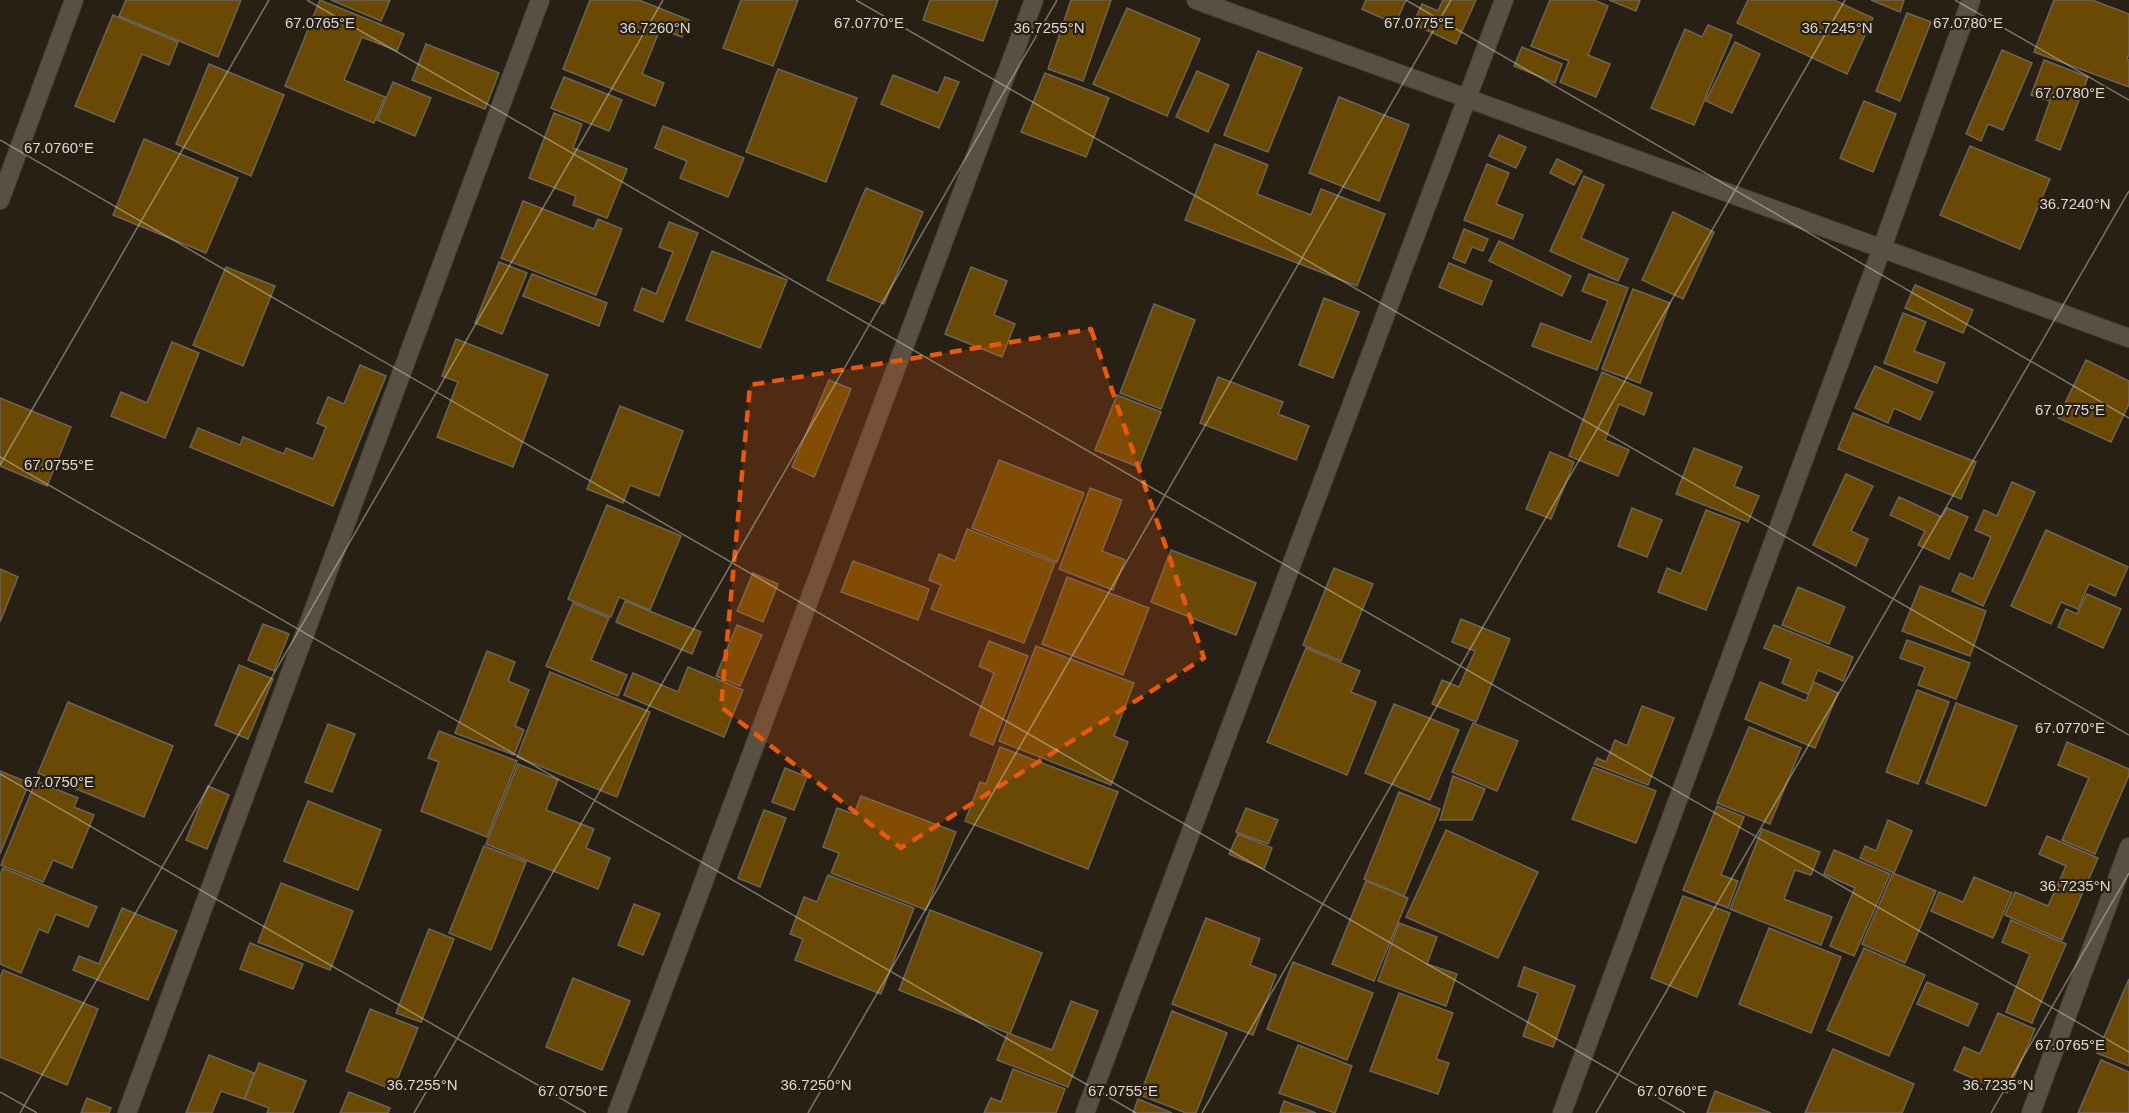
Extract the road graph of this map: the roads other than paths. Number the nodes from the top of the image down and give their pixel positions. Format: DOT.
graph roads {
  1 [pos="74,0"];
  2 [pos="540,0"];
  3 [pos="1034,0"];
  4 [pos="1196,0"];
  5 [pos="1504,0"];
  6 [pos="1971,0"];
  7 [pos="1468,99"];
  8 [pos="0,200"];
  9 [pos="1882,248"];
  10 [pos="2129,338"];
  11 [pos="2129,847"];
  12 [pos="127,1113"];
  13 [pos="618,1113"];
  14 [pos="1085,1113"];
  15 [pos="1562,1113"];
  16 [pos="2031,1113"];
  1 -- 8 [label="street"];
  2 -- 12 [label="street"];
  3 -- 13 [label="street"];
  4 -- 7 [label="street"];
  5 -- 7 [label="street"];
  6 -- 9 [label="street"];
  7 -- 9 [label="street"];
  7 -- 14 [label="street"];
  9 -- 10 [label="street"];
  9 -- 15 [label="street"];
  11 -- 16 [label="street"];
}
